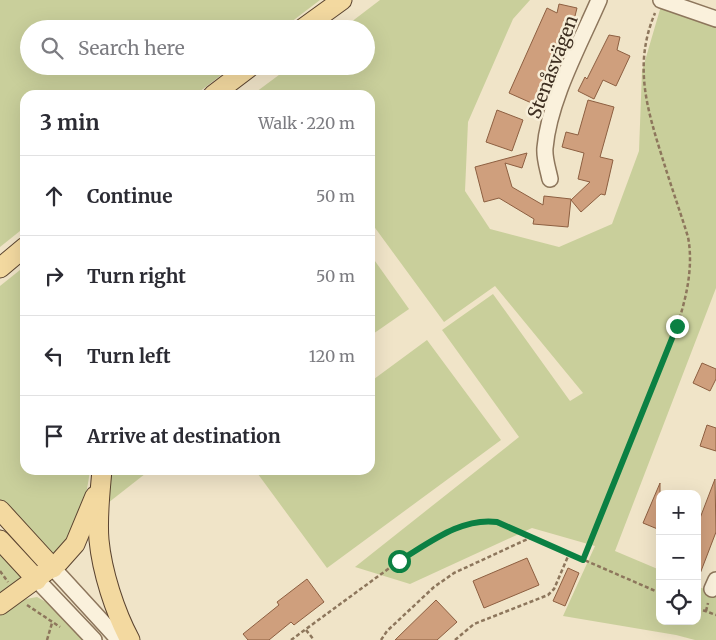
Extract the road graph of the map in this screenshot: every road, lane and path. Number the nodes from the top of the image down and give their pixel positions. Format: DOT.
graph roads {
  1 [pos="342,0"];
  2 [pos="600,0"];
  3 [pos="664,3"];
  4 [pos="716,19"];
  5 [pos="314,20"];
  6 [pos="239,75"];
  7 [pos="220,90"];
  8 [pos="550,179"];
  9 [pos="20,251"];
  10 [pos="0,268"];
  11 [pos="101,477"];
  12 [pos="0,510"];
  13 [pos="532,538"];
  14 [pos="0,540"];
  15 [pos="570,554"];
  16 [pos="583,560"];
  17 [pos="53,568"];
  18 [pos="0,570"];
  19 [pos="37,580"];
  20 [pos="656,592"];
  21 [pos="17,594"];
  22 [pos="0,605"];
  23 [pos="701,609"];
  24 [pos="716,615"];
  25 [pos="52,622"];
  26 [pos="62,628"];
  27 [pos="305,629"];
  28 [pos="47,640"];
  29 [pos="94,640"];
  30 [pos="119,640"];
  31 [pos="130,640"];
  32 [pos="291,640"];
  33 [pos="314,640"];
  34 [pos="380,640"];
  35 [pos="455,640"];
  1 -- 5 [label="main road"];
  2 -- 8 [label="street, Stenåsvägen"];
  3 -- 4 [label="street"];
  3 -- 16 [label="path"];
  6 -- 7 [label="main road"];
  9 -- 10 [label="main road"];
  11 -- 17 [label="main road"];
  11 -- 31 [label="main road"];
  12 -- 17 [label="main road"];
  13 -- 15 [label="path"];
  13 -- 27 [label="path"];
  13 -- 34 [label="path"];
  14 -- 19 [label="main road"];
  15 -- 16 [label="path"];
  15 -- 35 [label="path"];
  16 -- 20 [label="path"];
  17 -- 19 [label="main road"];
  17 -- 30 [label="street"];
  18 -- 21 [label="path"];
  19 -- 21 [label="main road"];
  19 -- 29 [label="street"];
  21 -- 22 [label="main road"];
  21 -- 25 [label="path"];
  23 -- 24 [label="path"];
  25 -- 26 [label="path"];
  25 -- 28 [label="path"];
  27 -- 32 [label="path"];
  27 -- 33 [label="path"];
}
